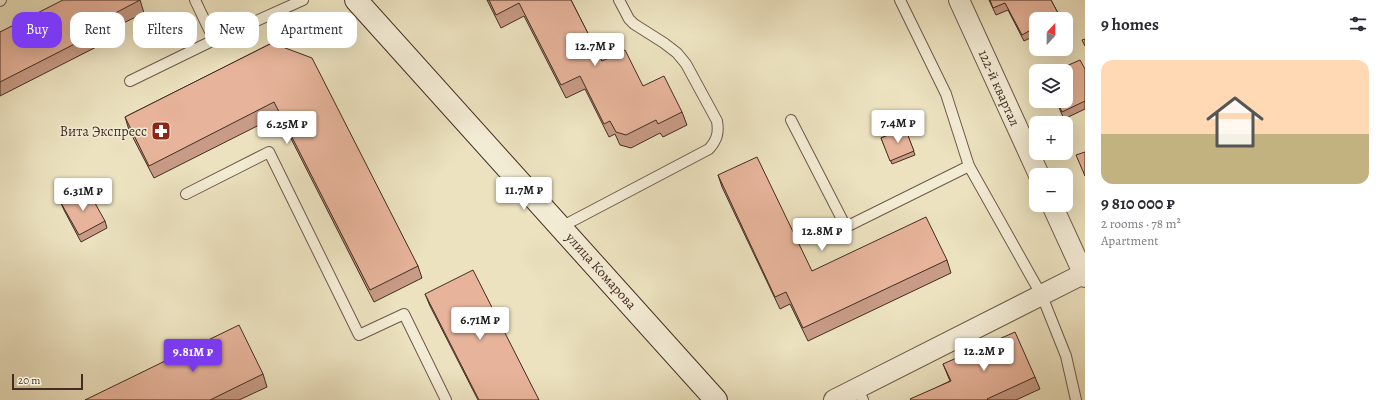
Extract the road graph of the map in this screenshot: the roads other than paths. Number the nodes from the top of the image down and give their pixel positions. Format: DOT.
graph roads {
  1 [pos="195,0"];
  2 [pos="303,0"];
  3 [pos="356,0"];
  4 [pos="619,0"];
  5 [pos="900,0"];
  6 [pos="959,0"];
  7 [pos="259,20"];
  8 [pos="205,21"];
  9 [pos="205,44"];
  10 [pos="130,81"];
  11 [pos="791,120"];
  12 [pos="969,166"];
  13 [pos="1036,168"];
  14 [pos="186,194"];
  15 [pos="1055,212"];
  16 [pos="561,227"];
  17 [pos="1085,275"];
  18 [pos="1042,296"];
  19 [pos="860,394"];
  20 [pos="1075,399"];
  21 [pos="446,400"];
  22 [pos="716,400"];
  23 [pos="834,400"];
  1 -- 8 [label="lane"];
  2 -- 7 [label="lane"];
  3 -- 16 [label="street, улица Комарова"];
  4 -- 16 [label="lane"];
  5 -- 12 [label="lane"];
  6 -- 13 [label="street, 122-й квартал"];
  9 -- 10 [label="lane"];
  11 -- 12 [label="lane"];
  12 -- 18 [label="lane"];
  14 -- 21 [label="lane"];
  15 -- 17 [label="street"];
  16 -- 22 [label="street, улица Комарова"];
  17 -- 18 [label="street"];
  18 -- 19 [label="street"];
  18 -- 20 [label="lane"];
  19 -- 23 [label="street"];
}
